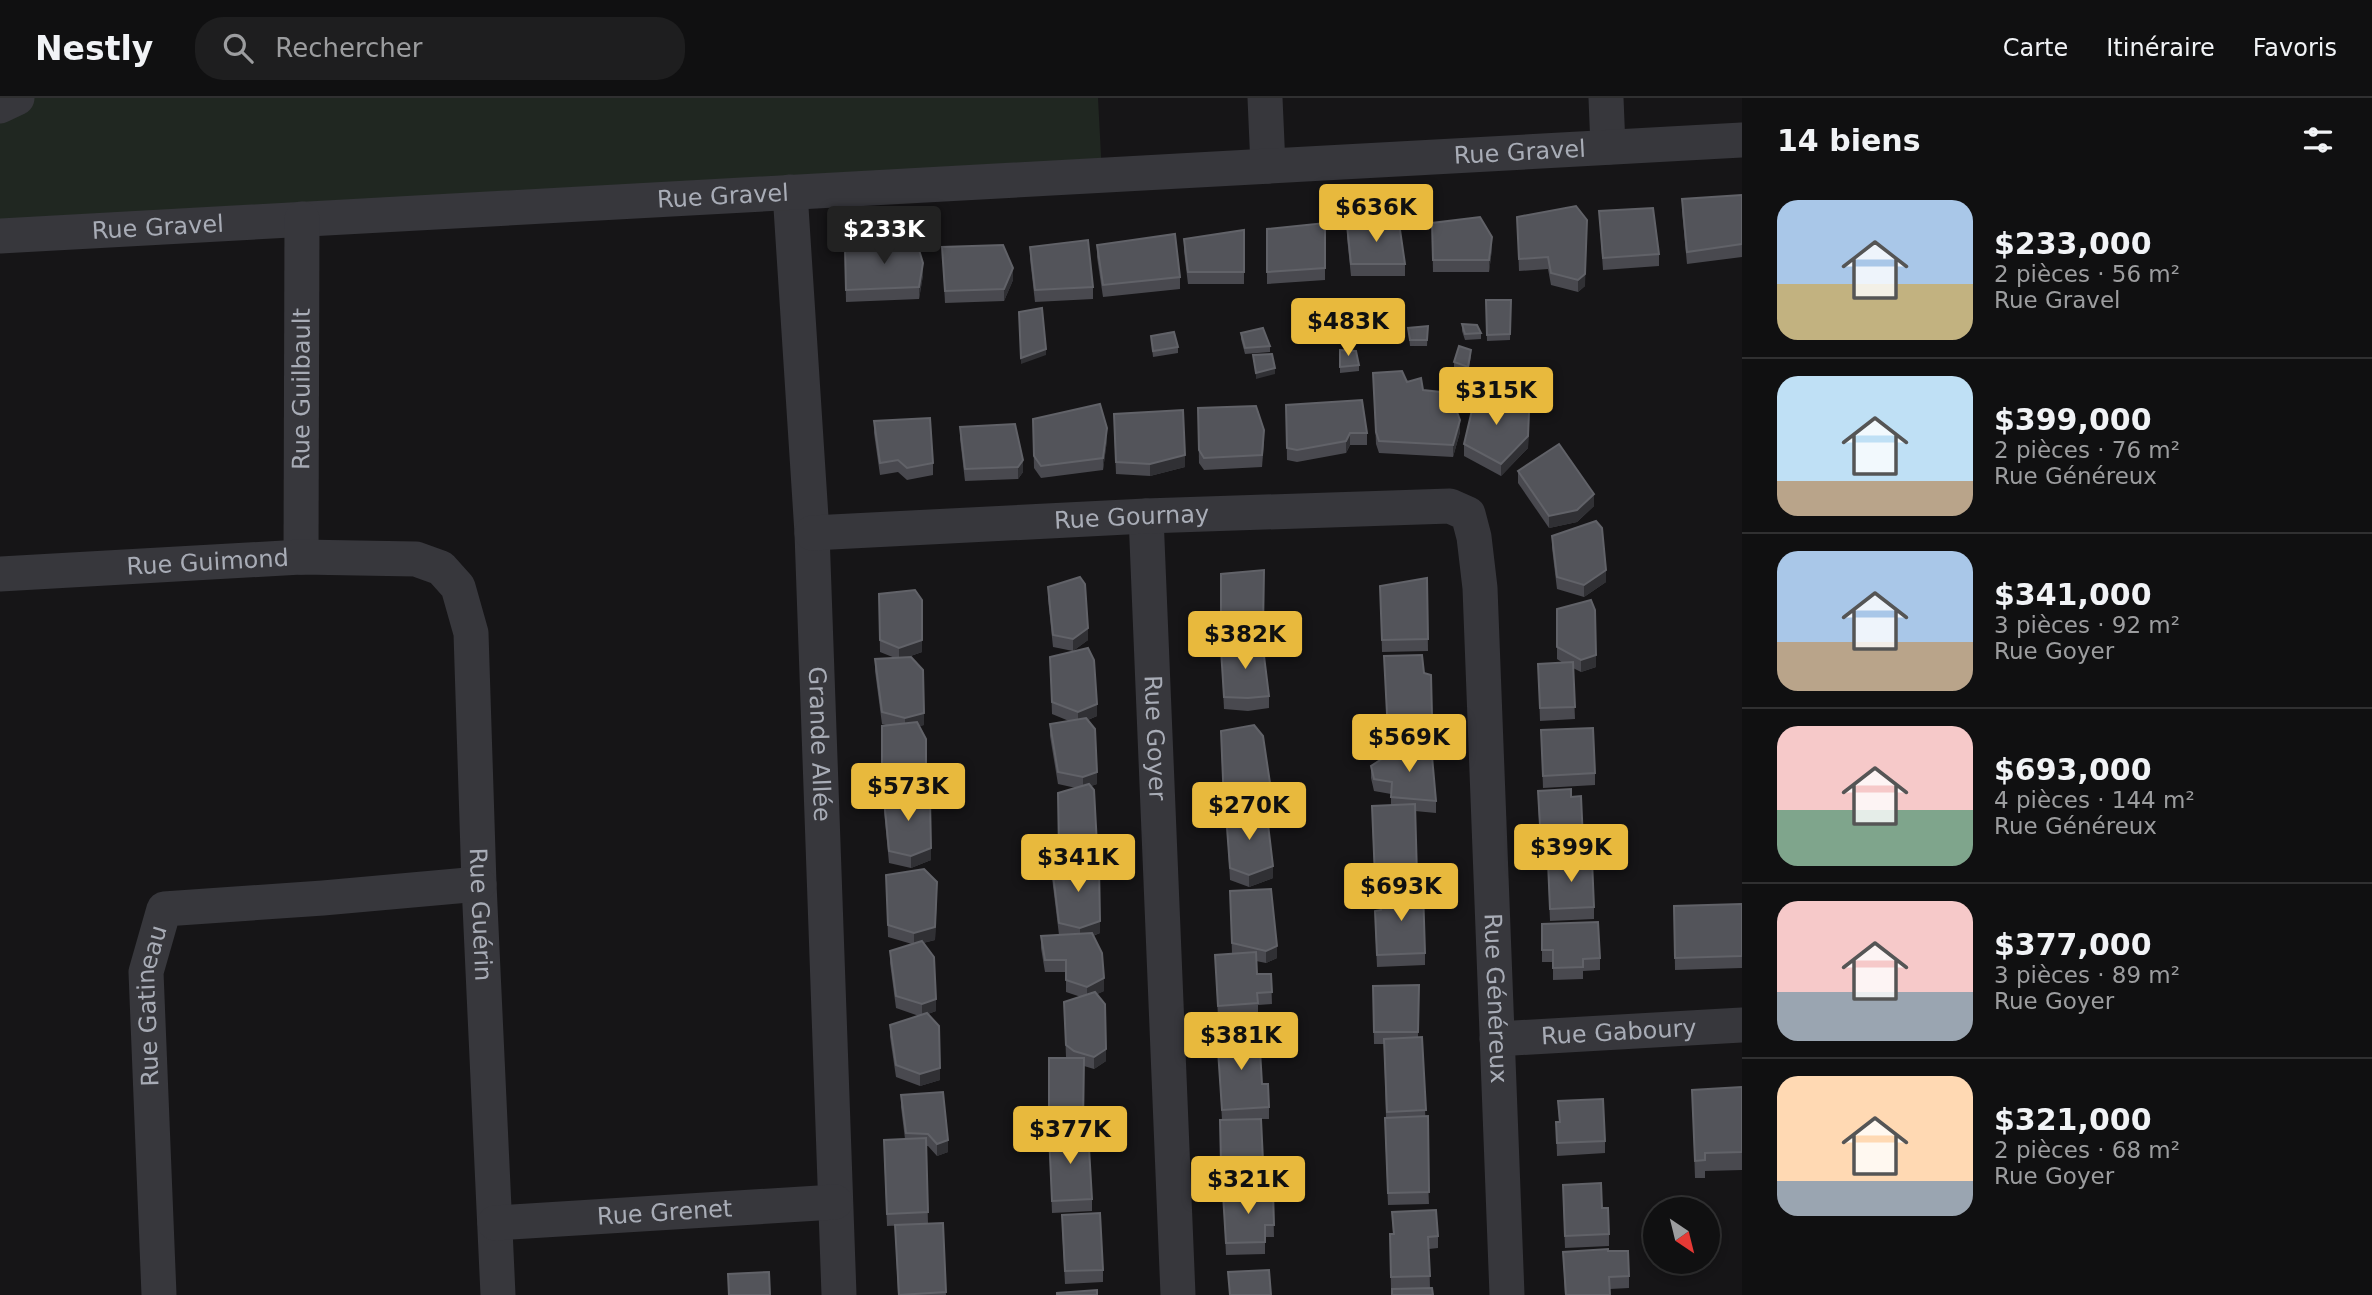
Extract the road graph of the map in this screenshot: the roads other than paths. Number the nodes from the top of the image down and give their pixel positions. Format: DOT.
graph roads {
  1 [pos="17,98"];
  2 [pos="1265,98"];
  3 [pos="1606,98"];
  4 [pos="0,106"];
  5 [pos="1742,140"];
  6 [pos="1608,147"];
  7 [pos="1268,166"];
  8 [pos="790,192"];
  9 [pos="302,219"];
  10 [pos="0,236"];
  11 [pos="1450,506"];
  12 [pos="1146,516"];
  13 [pos="812,533"];
  14 [pos="301,557"];
  15 [pos="416,559"];
  16 [pos="0,575"];
  17 [pos="479,884"];
  18 [pos="1742,1025"];
  19 [pos="1497,1039"];
  20 [pos="835,1202"];
  21 [pos="495,1223"];
  22 [pos="159,1295"];
  23 [pos="498,1295"];
  24 [pos="839,1295"];
  25 [pos="1178,1295"];
  26 [pos="1507,1295"];
  1 -- 4 [label="street"];
  2 -- 7 [label="street"];
  3 -- 6 [label="street"];
  5 -- 6 [label="street, Rue Gravel"];
  6 -- 7 [label="street, Rue Gravel"];
  7 -- 8 [label="street, Rue Gravel"];
  8 -- 9 [label="street, Rue Gravel"];
  8 -- 13 [label="street, Grande Allée"];
  9 -- 10 [label="street, Rue Gravel"];
  9 -- 14 [label="street, Rue Guilbault"];
  11 -- 12 [label="street, Rue Gournay"];
  11 -- 19 [label="street, Rue Généreux"];
  12 -- 13 [label="street, Rue Gournay"];
  12 -- 25 [label="street, Rue Goyer"];
  13 -- 20 [label="street, Grande Allée"];
  14 -- 15 [label="street, Rue Guimond"];
  14 -- 16 [label="street, Rue Guimond"];
  15 -- 17 [label="street, Rue Guérin"];
  17 -- 21 [label="street, Rue Guérin"];
  17 -- 22 [label="street, Rue Gatineau"];
  18 -- 19 [label="street, Rue Gaboury"];
  19 -- 26 [label="street, Rue Généreux"];
  20 -- 21 [label="street, Rue Grenet"];
  20 -- 24 [label="street, Grande Allée"];
  21 -- 23 [label="street, Rue Guérin"];
}
